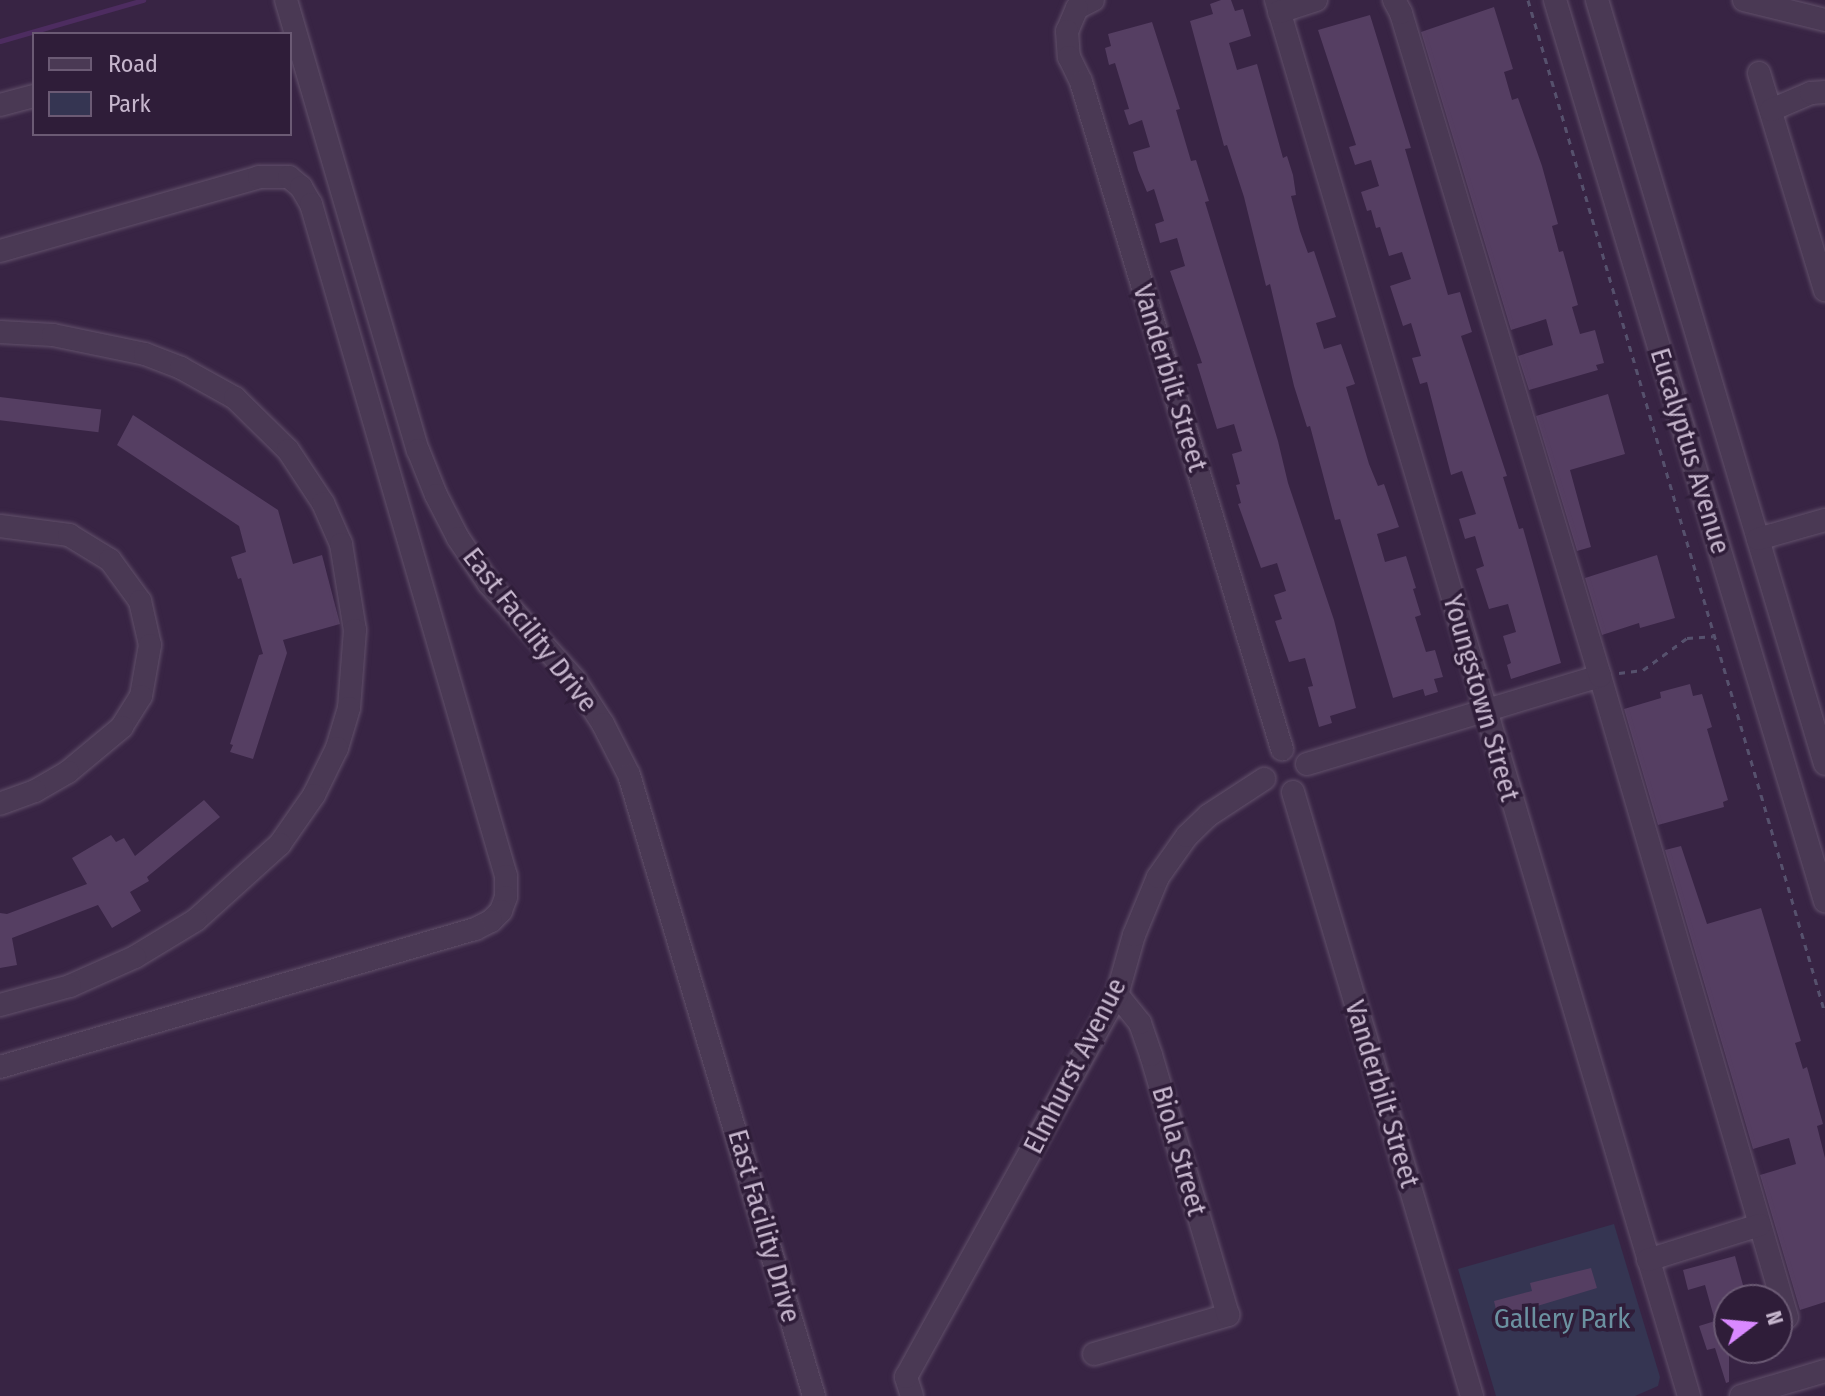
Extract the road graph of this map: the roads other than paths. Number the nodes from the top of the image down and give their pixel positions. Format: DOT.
graph roads {
  1 [pos="286,0"];
  2 [pos="1316,0"];
  3 [pos="1394,0"];
  4 [pos="1555,0"];
  5 [pos="1597,0"];
  6 [pos="1744,0"];
  7 [pos="1085,4"];
  8 [pos="1278,6"];
  9 [pos="1825,20"];
  10 [pos="295,48"];
  11 [pos="1759,73"];
  12 [pos="1825,92"];
  13 [pos="32,97"];
  14 [pos="0,105"];
  15 [pos="1771,110"];
  16 [pos="0,251"];
  17 [pos="1825,290"];
  18 [pos="0,332"];
  19 [pos="1825,520"];
  20 [pos="0,526"];
  21 [pos="1758,539"];
  22 [pos="1600,676"];
  23 [pos="1484,709"];
  24 [pos="1282,749"];
  25 [pos="1307,764"];
  26 [pos="1825,764"];
  27 [pos="1264,779"];
  28 [pos="1293,792"];
  29 [pos="0,804"];
  30 [pos="1825,901"];
  31 [pos="1117,995"];
  32 [pos="0,1005"];
  33 [pos="0,1067"];
  34 [pos="1760,1225"];
  35 [pos="1648,1260"];
  36 [pos="1777,1284"];
  37 [pos="1094,1354"];
  38 [pos="1825,1371"];
  39 [pos="909,1386"];
  40 [pos="814,1396"];
  41 [pos="1472,1396"];
  42 [pos="1689,1396"];
  43 [pos="1741,1396"];
  1 -- 10 [label="street, East Facility Drive"];
  2 -- 8 [label="street"];
  3 -- 22 [label="street"];
  4 -- 30 [label="street, Eucalyptus Avenue"];
  5 -- 21 [label="street, Eucalyptus Avenue"];
  6 -- 9 [label="street"];
  7 -- 24 [label="street, Vanderbilt Street"];
  8 -- 23 [label="street, Youngstown Street"];
  10 -- 40 [label="street, East Facility Drive"];
  11 -- 15 [label="street"];
  12 -- 15 [label="street"];
  13 -- 14 [label="street"];
  15 -- 17 [label="street"];
  16 -- 33 [label="street"];
  18 -- 32 [label="street"];
  19 -- 21 [label="street"];
  20 -- 29 [label="street"];
  21 -- 26 [label="street, Eucalyptus Avenue"];
  22 -- 23 [label="street"];
  22 -- 34 [label="street"];
  23 -- 25 [label="street"];
  23 -- 35 [label="street, Youngstown Street"];
  24 -- 25 [label="street"];
  24 -- 27 [label="street"];
  25 -- 28 [label="street"];
  27 -- 28 [label="street"];
  27 -- 31 [label="street, Elmhurst Avenue"];
  28 -- 41 [label="street, Vanderbilt Street"];
  31 -- 37 [label="street, Biola Street"];
  31 -- 39 [label="street, Elmhurst Avenue"];
  34 -- 35 [label="street"];
  34 -- 36 [label="street"];
  35 -- 42 [label="street, Youngstown Street"];
  38 -- 43 [label="street"];
}
